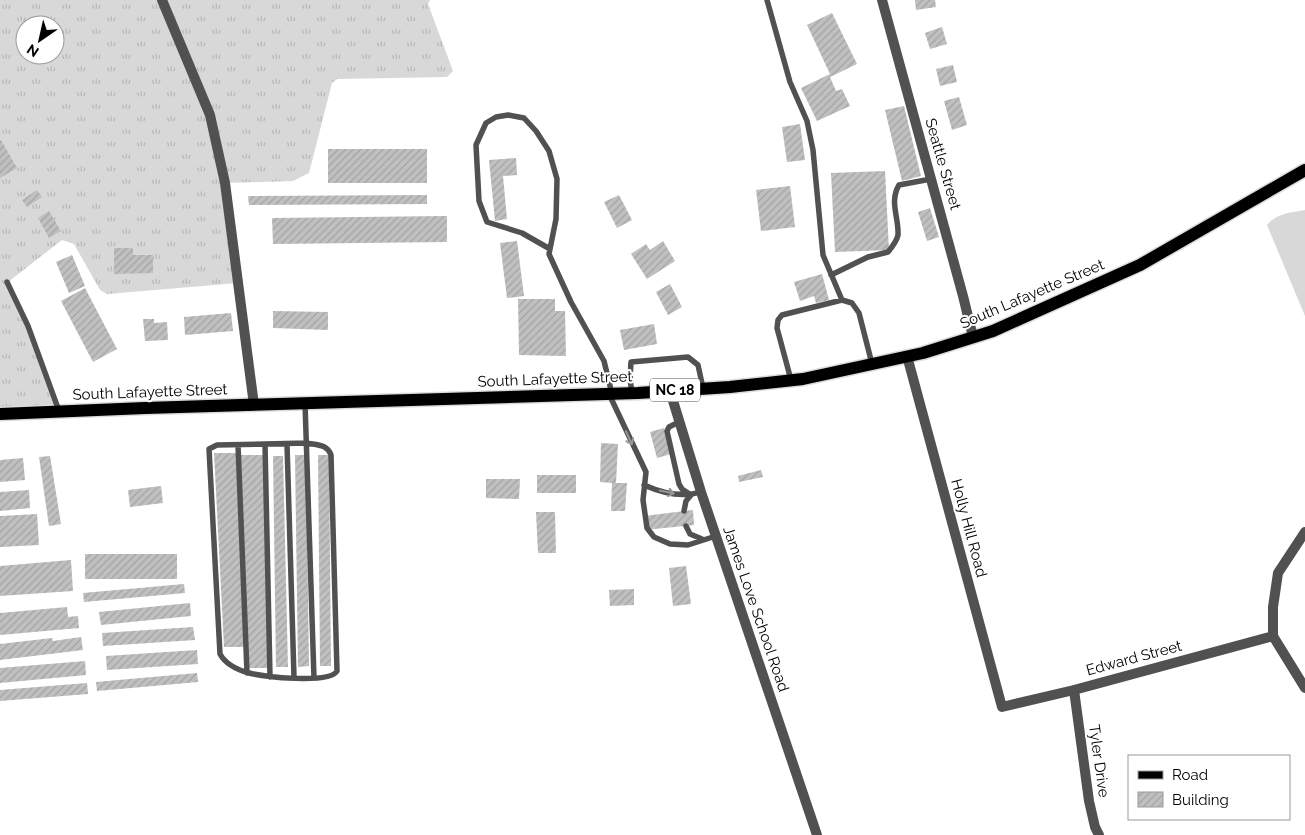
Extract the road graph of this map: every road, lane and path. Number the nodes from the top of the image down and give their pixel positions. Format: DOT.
graph roads {
  1 [pos="162,0"];
  2 [pos="767,0"];
  3 [pos="882,0"];
  4 [pos="1305,170"];
  5 [pos="931,179"];
  6 [pos="550,249"];
  7 [pos="831,275"];
  8 [pos="7,282"];
  9 [pos="842,300"];
  10 [pos="973,338"];
  11 [pos="907,356"];
  12 [pos="872,364"];
  13 [pos="791,380"];
  14 [pos="703,388"];
  15 [pos="670,391"];
  16 [pos="632,393"];
  17 [pos="611,394"];
  18 [pos="305,403"];
  19 [pos="254,405"];
  20 [pos="59,411"];
  21 [pos="0,414"];
  22 [pos="679,422"];
  23 [pos="265,444"];
  24 [pos="287,444"];
  25 [pos="307,444"];
  26 [pos="238,445"];
  27 [pos="644,485"];
  28 [pos="696,494"];
  29 [pos="684,511"];
  30 [pos="686,526"];
  31 [pos="1305,532"];
  32 [pos="716,536"];
  33 [pos="702,540"];
  34 [pos="1273,636"];
  35 [pos="248,673"];
  36 [pos="270,677"];
  37 [pos="294,678"];
  38 [pos="314,678"];
  39 [pos="1305,688"];
  40 [pos="1074,690"];
  41 [pos="1002,707"];
  42 [pos="817,835"];
  43 [pos="1099,835"];
  1 -- 19 [label="street"];
  2 -- 7 [label="lane"];
  3 -- 5 [label="street, Seattle Street"];
  4 -- 10 [label="main road, South Lafayette Street / NC 18"];
  5 -- 7 [label="lane"];
  5 -- 10 [label="street, Seattle Street"];
  6 -- 6 [label="lane"];
  6 -- 17 [label="lane"];
  7 -- 9 [label="lane"];
  8 -- 20 [label="lane"];
  9 -- 12 [label="lane"];
  9 -- 13 [label="lane"];
  10 -- 11 [label="main road, South Lafayette Street / NC 18"];
  11 -- 12 [label="main road, South Lafayette Street / NC 18"];
  11 -- 41 [label="street, Holly Hill Road"];
  12 -- 13 [label="main road, South Lafayette Street / NC 18"];
  13 -- 14 [label="main road, South Lafayette Street / NC 18"];
  14 -- 15 [label="main road, South Lafayette Street / NC 18"];
  14 -- 16 [label="lane"];
  15 -- 16 [label="main road, South Lafayette Street / NC 18"];
  15 -- 22 [label="street, James Love School Road"];
  16 -- 17 [label="main road, South Lafayette Street / NC 18"];
  17 -- 18 [label="main road, South Lafayette Street / NC 18"];
  17 -- 27 [label="lane, one-way"];
  18 -- 19 [label="main road, South Lafayette Street / NC 18"];
  18 -- 25 [label="lane"];
  19 -- 20 [label="main road, South Lafayette Street / NC 18"];
  20 -- 21 [label="main road, South Lafayette Street / NC 18"];
  22 -- 28 [label="street, James Love School Road"];
  22 -- 28 [label="lane"];
  23 -- 24 [label="lane"];
  23 -- 26 [label="lane"];
  23 -- 36 [label="lane"];
  24 -- 25 [label="lane"];
  24 -- 37 [label="lane"];
  25 -- 38 [label="lane"];
  25 -- 38 [label="lane"];
  26 -- 35 [label="lane"];
  26 -- 35 [label="lane"];
  27 -- 28 [label="lane, one-way"];
  27 -- 33 [label="lane"];
  28 -- 29 [label="lane"];
  28 -- 32 [label="street, James Love School Road"];
  30 -- 33 [label="lane"];
  31 -- 34 [label="street"];
  32 -- 33 [label="lane"];
  32 -- 42 [label="street, James Love School Road"];
  34 -- 39 [label="street"];
  34 -- 40 [label="street, Edward Street"];
  35 -- 36 [label="lane"];
  36 -- 37 [label="lane"];
  37 -- 38 [label="lane"];
  40 -- 41 [label="street, Edward Street"];
  40 -- 43 [label="street, Tyler Drive"];
}
